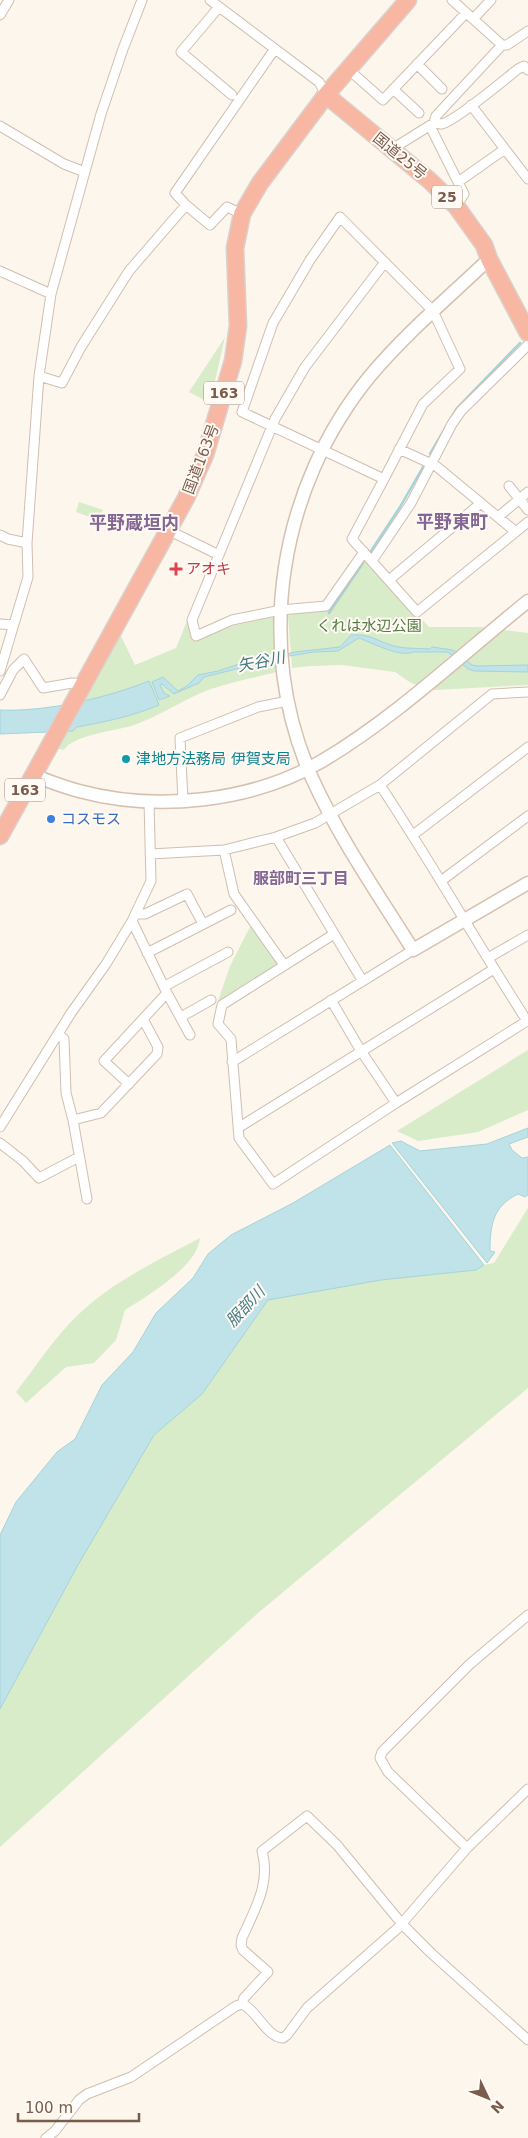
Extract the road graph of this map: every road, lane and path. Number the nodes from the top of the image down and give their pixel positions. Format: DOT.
graph roads {
  1 [pos="8,0"];
  2 [pos="142,0"];
  3 [pos="210,0"];
  4 [pos="408,0"];
  5 [pos="452,0"];
  6 [pos="491,0"];
  7 [pos="219,7"];
  8 [pos="0,15"];
  9 [pos="469,16"];
  10 [pos="528,31"];
  11 [pos="502,45"];
  12 [pos="274,50"];
  13 [pos="417,64"];
  14 [pos="348,69"];
  15 [pos="528,70"];
  16 [pos="442,88"];
  17 [pos="393,89"];
  18 [pos="232,94"];
  19 [pos="326,95"];
  20 [pos="471,105"];
  21 [pos="419,112"];
  22 [pos="432,124"];
  23 [pos="0,126"];
  24 [pos="392,149"];
  25 [pos="505,149"];
  26 [pos="85,172"];
  27 [pos="528,179"];
  28 [pos="458,182"];
  29 [pos="186,205"];
  30 [pos="456,206"];
  31 [pos="242,214"];
  32 [pos="489,259"];
  33 [pos="384,262"];
  34 [pos="0,270"];
  35 [pos="51,294"];
  36 [pos="433,311"];
  37 [pos="528,333"];
  38 [pos="528,345"];
  39 [pos="39,376"];
  40 [pos="272,427"];
  41 [pos="400,448"];
  42 [pos="321,451"];
  43 [pos="431,463"];
  44 [pos="384,479"];
  45 [pos="509,486"];
  46 [pos="528,492"];
  47 [pos="519,499"];
  48 [pos="481,504"];
  49 [pos="528,510"];
  50 [pos="498,517"];
  51 [pos="528,522"];
  52 [pos="168,530"];
  53 [pos="516,532"];
  54 [pos="0,536"];
  55 [pos="28,543"];
  56 [pos="364,552"];
  57 [pos="219,555"];
  58 [pos="372,560"];
  59 [pos="388,580"];
  60 [pos="528,601"];
  61 [pos="281,614"];
  62 [pos="0,624"];
  63 [pos="13,625"];
  64 [pos="0,671"];
  65 [pos="82,686"];
  66 [pos="528,692"];
  67 [pos="0,695"];
  68 [pos="288,701"];
  69 [pos="528,748"];
  70 [pos="308,768"];
  71 [pos="33,775"];
  72 [pos="380,785"];
  73 [pos="149,801"];
  74 [pos="183,801"];
  75 [pos="330,814"];
  76 [pos="528,816"];
  77 [pos="413,835"];
  78 [pos="0,836"];
  79 [pos="276,837"];
  80 [pos="224,850"];
  81 [pos="150,854"];
  82 [pos="441,881"];
  83 [pos="528,883"];
  84 [pos="231,910"];
  85 [pos="134,918"];
  86 [pos="464,920"];
  87 [pos="203,924"];
  88 [pos="334,934"];
  89 [pos="528,935"];
  90 [pos="413,950"];
  91 [pos="228,952"];
  92 [pos="147,953"];
  93 [pos="488,958"];
  94 [pos="284,965"];
  95 [pos="494,969"];
  96 [pos="362,980"];
  97 [pos="166,990"];
  98 [pos="211,1000"];
  99 [pos="331,1000"];
  100 [pos="181,1017"];
  101 [pos="143,1019"];
  102 [pos="58,1034"];
  103 [pos="190,1035"];
  104 [pos="361,1051"];
  105 [pos="232,1062"];
  106 [pos="129,1084"];
  107 [pos="396,1103"];
  108 [pos="73,1120"];
  109 [pos="0,1127"];
  110 [pos="238,1128"];
  111 [pos="0,1143"];
  112 [pos="79,1157"];
  113 [pos="87,1199"];
  114 [pos="528,1615"];
  115 [pos="528,1789"];
  116 [pos="467,1848"];
  117 [pos="402,1924"];
  118 [pos="242,2004"];
  119 [pos="528,2040"];
  120 [pos="46,2138"];
  1 -- 8 [label="street"];
  2 -- 26 [label="street"];
  3 -- 7 [label="street"];
  4 -- 14 [label="highway"];
  5 -- 9 [label="street"];
  6 -- 9 [label="street"];
  7 -- 12 [label="street"];
  7 -- 18 [label="street"];
  9 -- 11 [label="street"];
  9 -- 13 [label="street"];
  10 -- 11 [label="street"];
  11 -- 22 [label="street"];
  12 -- 19 [label="street"];
  12 -- 29 [label="street"];
  13 -- 16 [label="street"];
  13 -- 17 [label="street"];
  14 -- 17 [label="street"];
  14 -- 19 [label="highway"];
  15 -- 20 [label="street"];
  17 -- 21 [label="street"];
  19 -- 24 [label="highway, 国道25号 / 25"];
  19 -- 31 [label="highway, 国道163号 / 163"];
  20 -- 22 [label="street"];
  20 -- 25 [label="street"];
  22 -- 24 [label="street"];
  22 -- 28 [label="street"];
  23 -- 26 [label="street"];
  24 -- 30 [label="highway, 国道25号 / 25"];
  25 -- 27 [label="street"];
  25 -- 28 [label="street"];
  26 -- 35 [label="street"];
  28 -- 30 [label="street"];
  29 -- 31 [label="street"];
  29 -- 39 [label="street"];
  30 -- 32 [label="highway, 国道25号 / 25"];
  31 -- 52 [label="highway, 国道163号 / 163"];
  32 -- 36 [label="street"];
  32 -- 37 [label="highway, 国道25号 / 25"];
  33 -- 36 [label="street"];
  33 -- 40 [label="street"];
  33 -- 40 [label="street"];
  34 -- 35 [label="street"];
  35 -- 39 [label="street"];
  36 -- 41 [label="street"];
  36 -- 42 [label="street"];
  38 -- 43 [label="street"];
  39 -- 55 [label="street"];
  40 -- 42 [label="street"];
  40 -- 57 [label="street"];
  41 -- 43 [label="street"];
  41 -- 44 [label="street"];
  42 -- 44 [label="street"];
  42 -- 61 [label="street"];
  43 -- 48 [label="street"];
  43 -- 58 [label="street"];
  44 -- 56 [label="street"];
  45 -- 47 [label="street"];
  46 -- 47 [label="street"];
  47 -- 49 [label="street"];
  47 -- 50 [label="street"];
  48 -- 50 [label="street"];
  48 -- 59 [label="street"];
  50 -- 53 [label="street"];
  51 -- 53 [label="street"];
  52 -- 57 [label="street"];
  52 -- 65 [label="highway, 国道163号 / 163"];
  53 -- 59 [label="street"];
  54 -- 55 [label="street"];
  55 -- 63 [label="street"];
  56 -- 58 [label="street"];
  56 -- 61 [label="street"];
  57 -- 61 [label="street"];
  58 -- 59 [label="street"];
  60 -- 70 [label="street"];
  61 -- 68 [label="street"];
  62 -- 63 [label="street"];
  63 -- 64 [label="street"];
  65 -- 67 [label="street"];
  65 -- 71 [label="highway, 国道163号 / 163"];
  66 -- 72 [label="street"];
  68 -- 70 [label="street"];
  68 -- 74 [label="street"];
  69 -- 77 [label="street"];
  70 -- 74 [label="street"];
  70 -- 75 [label="street"];
  71 -- 73 [label="street"];
  71 -- 78 [label="highway, 国道163号 / 163"];
  72 -- 75 [label="street"];
  72 -- 77 [label="street"];
  73 -- 74 [label="street"];
  73 -- 81 [label="street"];
  75 -- 79 [label="street"];
  75 -- 90 [label="street"];
  76 -- 82 [label="street"];
  77 -- 82 [label="street"];
  79 -- 80 [label="street"];
  79 -- 88 [label="street"];
  80 -- 81 [label="street"];
  80 -- 94 [label="street"];
  81 -- 85 [label="street"];
  82 -- 86 [label="street"];
  83 -- 86 [label="street"];
  84 -- 87 [label="street"];
  85 -- 87 [label="street"];
  85 -- 92 [label="street"];
  85 -- 102 [label="street"];
  86 -- 90 [label="street"];
  86 -- 93 [label="street"];
  87 -- 92 [label="street"];
  88 -- 94 [label="street"];
  88 -- 96 [label="street"];
  89 -- 93 [label="street"];
  90 -- 96 [label="street"];
  91 -- 97 [label="street"];
  92 -- 97 [label="street"];
  93 -- 95 [label="street"];
  94 -- 105 [label="street"];
  95 -- 104 [label="street"];
  95 -- 107 [label="street"];
  96 -- 99 [label="street"];
  97 -- 100 [label="street"];
  97 -- 101 [label="street"];
  98 -- 100 [label="street"];
  99 -- 104 [label="street"];
  99 -- 105 [label="street"];
  100 -- 103 [label="street"];
  101 -- 106 [label="street"];
  101 -- 106 [label="street"];
  102 -- 108 [label="street"];
  102 -- 109 [label="street"];
  104 -- 107 [label="street"];
  104 -- 110 [label="street"];
  105 -- 110 [label="street"];
  106 -- 108 [label="street"];
  107 -- 110 [label="street"];
  108 -- 112 [label="street"];
  111 -- 112 [label="street"];
  112 -- 113 [label="street"];
  114 -- 116 [label="street"];
  115 -- 116 [label="street"];
  116 -- 117 [label="street"];
  117 -- 118 [label="street"];
  117 -- 118 [label="street"];
  117 -- 119 [label="street"];
  118 -- 120 [label="street"];
}
